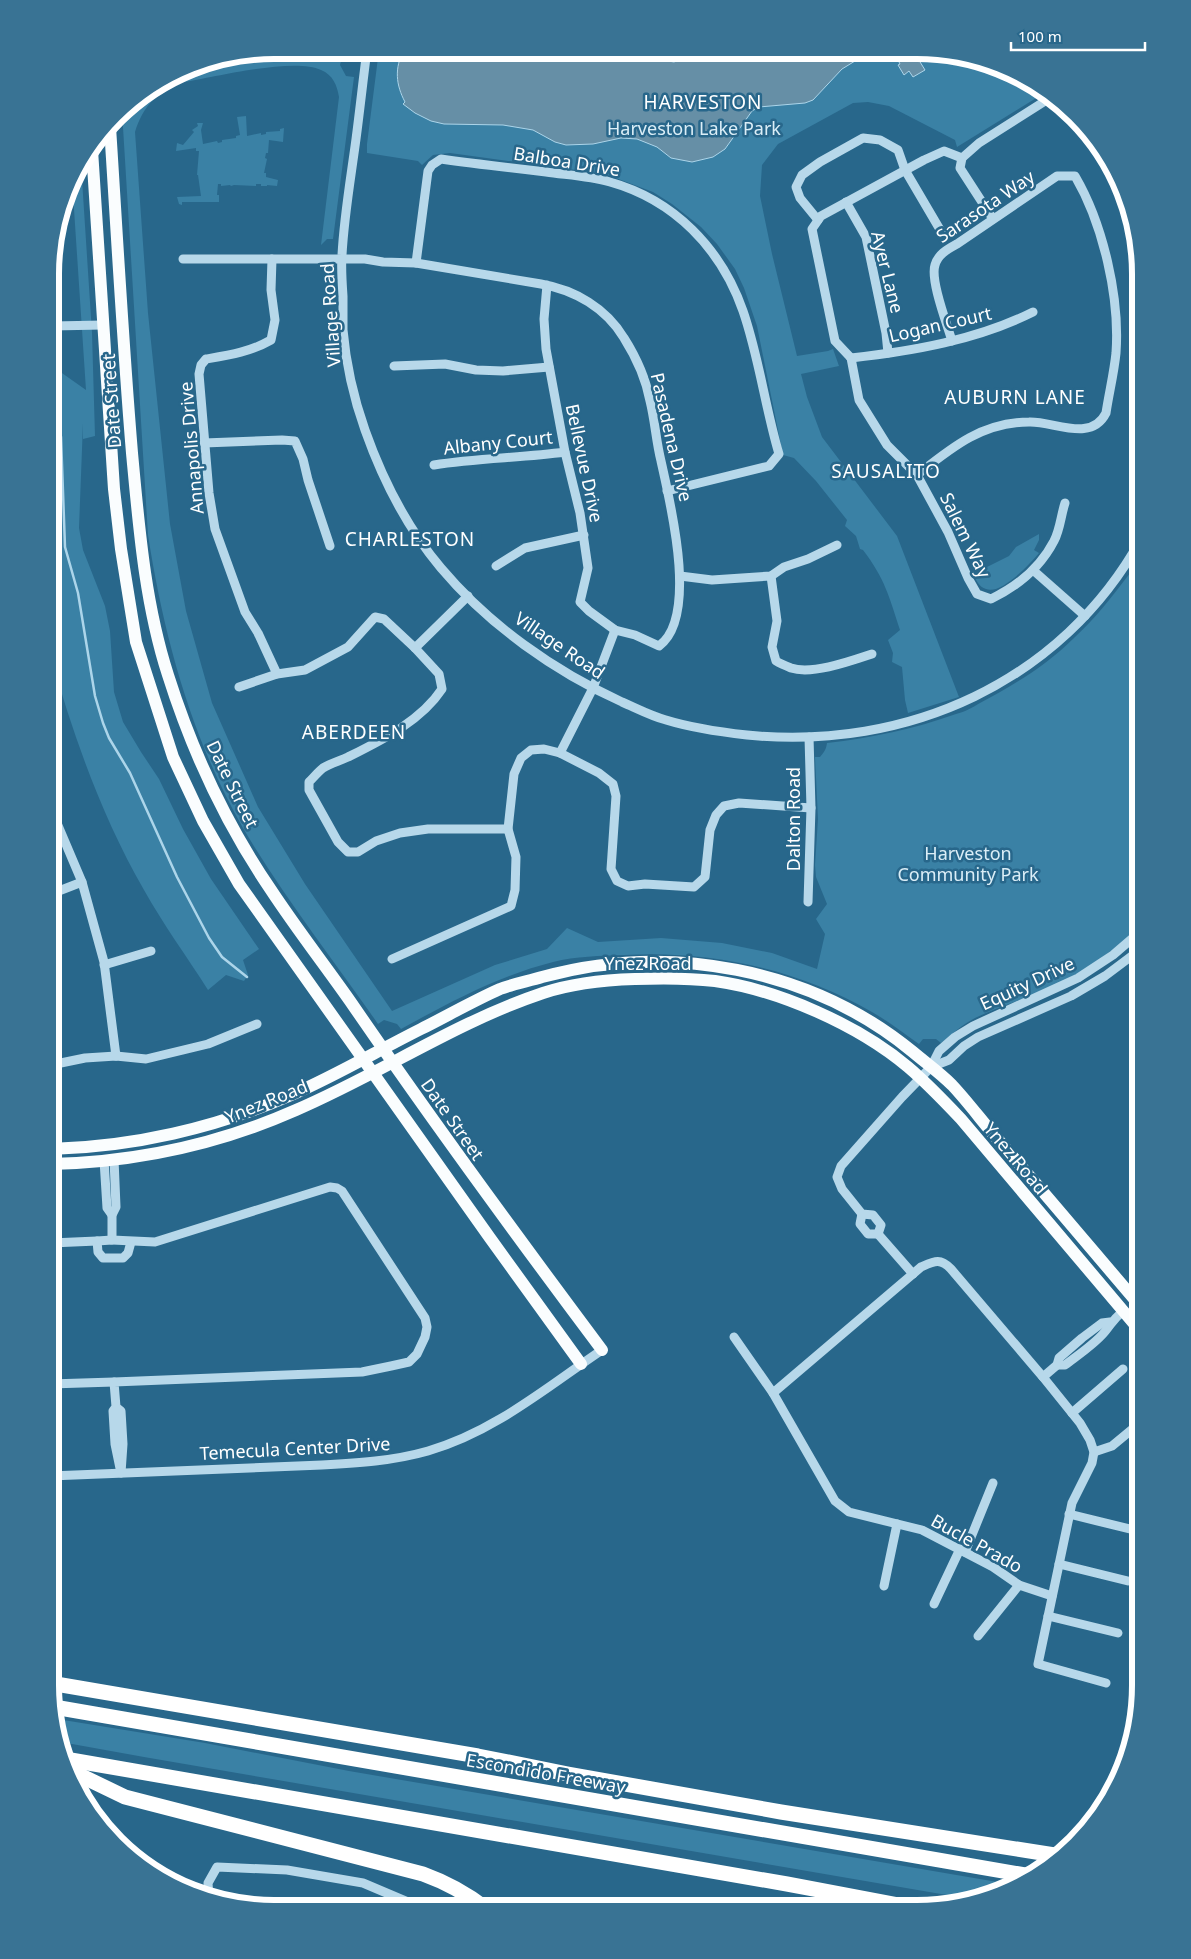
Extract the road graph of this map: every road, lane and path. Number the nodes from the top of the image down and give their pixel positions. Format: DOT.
graph roads {
  1 [pos="366,59"];
  2 [pos="1045,101"];
  3 [pos="110,134"];
  4 [pos="93,158"];
  5 [pos="962,158"];
  6 [pos="905,170"];
  7 [pos="846,202"];
  8 [pos="993,219"];
  9 [pos="818,220"];
  10 [pos="942,232"];
  11 [pos="341,258"];
  12 [pos="183,259"];
  13 [pos="272,259"];
  14 [pos="416,263"];
  15 [pos="547,285"];
  16 [pos="1033,312"];
  17 [pos="103,325"];
  18 [pos="59,326"];
  19 [pos="952,341"];
  20 [pos="888,353"];
  21 [pos="851,358"];
  22 [pos="394,366"];
  23 [pos="549,367"];
  24 [pos="204,443"];
  25 [pos="565,452"];
  26 [pos="434,465"];
  27 [pos="917,475"];
  28 [pos="667,491"];
  29 [pos="1065,503"];
  30 [pos="584,535"];
  31 [pos="837,545"];
  32 [pos="330,546"];
  33 [pos="1132,560"];
  34 [pos="496,566"];
  35 [pos="1034,571"];
  36 [pos="680,576"];
  37 [pos="772,576"];
  38 [pos="468,596"];
  39 [pos="1084,616"];
  40 [pos="615,630"];
  41 [pos="416,648"];
  42 [pos="872,654"];
  43 [pos="277,674"];
  44 [pos="239,687"];
  45 [pos="592,688"];
  46 [pos="809,737"];
  47 [pos="560,753"];
  48 [pos="812,808"];
  49 [pos="59,828"];
  50 [pos="508,829"];
  51 [pos="82,882"];
  52 [pos="59,891"];
  53 [pos="808,902"];
  54 [pos="1132,939"];
  55 [pos="151,951"];
  56 [pos="1132,956"];
  57 [pos="392,959"];
  58 [pos="104,965"];
  59 [pos="257,1024"];
  60 [pos="382,1048"];
  61 [pos="116,1056"];
  62 [pos="363,1058"];
  63 [pos="392,1062"];
  64 [pos="59,1063"];
  65 [pos="931,1067"];
  66 [pos="372,1072"];
  67 [pos="920,1078"];
  68 [pos="182,1131"];
  69 [pos="59,1149"];
  70 [pos="109,1160"];
  71 [pos="59,1163"];
  72 [pos="862,1214"];
  73 [pos="878,1234"];
  74 [pos="112,1240"];
  75 [pos="97,1241"];
  76 [pos="131,1242"];
  77 [pos="59,1243"];
  78 [pos="913,1274"];
  79 [pos="1132,1296"];
  80 [pos="1132,1310"];
  81 [pos="1123,1312"];
  82 [pos="1110,1322"];
  83 [pos="1132,1322"];
  84 [pos="734,1337"];
  85 [pos="1082,1338"];
  86 [pos="1089,1346"];
  87 [pos="602,1350"];
  88 [pos="1066,1351"];
  89 [pos="1073,1359"];
  90 [pos="582,1364"];
  91 [pos="1057,1365"];
  92 [pos="1122,1370"];
  93 [pos="1042,1377"];
  94 [pos="114,1382"];
  95 [pos="59,1384"];
  96 [pos="773,1392"];
  97 [pos="1072,1413"];
  98 [pos="1132,1429"];
  99 [pos="1094,1452"];
  100 [pos="121,1474"];
  101 [pos="59,1476"];
  102 [pos="993,1483"];
  103 [pos="1069,1514"];
  104 [pos="897,1524"];
  105 [pos="1132,1530"];
  106 [pos="963,1550"];
  107 [pos="1059,1564"];
  108 [pos="1128,1581"];
  109 [pos="1019,1585"];
  110 [pos="884,1586"];
  111 [pos="1052,1596"];
  112 [pos="934,1604"];
  113 [pos="1048,1616"];
  114 [pos="1118,1633"];
  115 [pos="978,1636"];
  116 [pos="1106,1683"];
  117 [pos="59,1685"];
  118 [pos="60,1707"];
  119 [pos="72,1760"];
  120 [pos="78,1775"];
  121 [pos="1050,1854"];
  122 [pos="1020,1874"];
  123 [pos="208,1890"];
  124 [pos="403,1900"];
  125 [pos="475,1900"];
  126 [pos="876,1900"];
  1 -- 11 [label="street, Village Road"];
  2 -- 5 [label="street"];
  3 -- 60 [label="main road, Date Street"];
  4 -- 17 [label="main road, Date Street"];
  5 -- 6 [label="street"];
  5 -- 8 [label="street"];
  6 -- 7 [label="street"];
  6 -- 9 [label="street"];
  6 -- 10 [label="street"];
  7 -- 9 [label="street"];
  7 -- 20 [label="street, Ayer Lane"];
  8 -- 19 [label="street, Sarasota Way"];
  8 -- 27 [label="street, Sarasota Way"];
  9 -- 21 [label="street"];
  11 -- 13 [label="street, Pasadena Drive"];
  11 -- 14 [label="street, Pasadena Drive"];
  11 -- 38 [label="street, Village Road"];
  12 -- 13 [label="street, Pasadena Drive"];
  13 -- 24 [label="street, Annapolis Drive"];
  14 -- 15 [label="street, Pasadena Drive"];
  14 -- 28 [label="street, Balboa Drive"];
  15 -- 23 [label="street, Bellevue Drive"];
  15 -- 28 [label="street, Pasadena Drive"];
  16 -- 19 [label="street, Logan Court"];
  17 -- 18 [label="street"];
  17 -- 62 [label="main road, Date Street"];
  19 -- 20 [label="street, Logan Court"];
  20 -- 21 [label="street, Logan Court"];
  21 -- 27 [label="street, Salem Way"];
  22 -- 23 [label="street"];
  23 -- 25 [label="street, Bellevue Drive"];
  24 -- 32 [label="street"];
  24 -- 43 [label="street, Annapolis Drive"];
  25 -- 26 [label="street, Albany Court"];
  25 -- 30 [label="street, Bellevue Drive"];
  27 -- 35 [label="street, Salem Way"];
  28 -- 36 [label="street, Pasadena Drive"];
  29 -- 35 [label="street"];
  30 -- 34 [label="street"];
  30 -- 40 [label="street, Bellevue Drive"];
  31 -- 37 [label="street"];
  33 -- 39 [label="street, Village Road"];
  35 -- 39 [label="street"];
  36 -- 37 [label="street"];
  36 -- 40 [label="street, Pasadena Drive"];
  37 -- 42 [label="street"];
  38 -- 41 [label="street"];
  38 -- 45 [label="street, Village Road"];
  39 -- 46 [label="street, Village Road"];
  40 -- 45 [label="street"];
  41 -- 43 [label="street"];
  41 -- 50 [label="street"];
  43 -- 44 [label="street"];
  45 -- 46 [label="street, Village Road"];
  45 -- 47 [label="street"];
  46 -- 48 [label="street, Dalton Road"];
  47 -- 48 [label="street"];
  47 -- 50 [label="street"];
  48 -- 53 [label="street, Dalton Road"];
  49 -- 51 [label="street"];
  50 -- 57 [label="street"];
  51 -- 52 [label="street"];
  51 -- 58 [label="street"];
  54 -- 65 [label="street, Equity Drive"];
  55 -- 58 [label="street"];
  56 -- 65 [label="street, Equity Drive"];
  58 -- 61 [label="street"];
  59 -- 61 [label="street"];
  60 -- 62 [label="main road, Ynez Road"];
  60 -- 63 [label="main road, Date Street"];
  60 -- 65 [label="main road, Ynez Road"];
  61 -- 64 [label="street"];
  62 -- 66 [label="main road, Date Street"];
  62 -- 68 [label="main road, Ynez Road"];
  63 -- 66 [label="main road, Ynez Road"];
  63 -- 67 [label="main road, Ynez Road"];
  63 -- 87 [label="main road, Date Street"];
  65 -- 67 [label="street, Equity Drive"];
  65 -- 79 [label="main road, Ynez Road"];
  66 -- 70 [label="main road, Ynez Road"];
  66 -- 90 [label="main road, Date Street"];
  67 -- 72 [label="street"];
  67 -- 81 [label="main road, Ynez Road"];
  68 -- 69 [label="main road, Ynez Road"];
  68 -- 70 [label="main road"];
  70 -- 71 [label="main road, Ynez Road"];
  70 -- 74 [label="street"];
  72 -- 73 [label="street"];
  72 -- 73 [label="street"];
  73 -- 78 [label="street"];
  74 -- 75 [label="street"];
  74 -- 76 [label="street"];
  75 -- 76 [label="street"];
  75 -- 77 [label="street"];
  76 -- 94 [label="street"];
  78 -- 93 [label="street"];
  78 -- 96 [label="street"];
  80 -- 81 [label="main road"];
  81 -- 82 [label="street"];
  81 -- 83 [label="main road, Ynez Road"];
  82 -- 85 [label="street"];
  82 -- 86 [label="street"];
  84 -- 96 [label="street, Bucle Prado"];
  85 -- 86 [label="street"];
  85 -- 88 [label="street"];
  86 -- 89 [label="street"];
  87 -- 90 [label="street, Temecula Center Drive"];
  88 -- 89 [label="street"];
  88 -- 91 [label="street"];
  89 -- 91 [label="street"];
  90 -- 100 [label="street, Temecula Center Drive"];
  91 -- 93 [label="street"];
  92 -- 97 [label="street"];
  93 -- 97 [label="street"];
  94 -- 95 [label="street"];
  94 -- 100 [label="street"];
  96 -- 104 [label="street, Bucle Prado"];
  97 -- 99 [label="street"];
  98 -- 99 [label="street"];
  99 -- 103 [label="street"];
  100 -- 101 [label="street, Temecula Center Drive"];
  102 -- 106 [label="street"];
  103 -- 105 [label="street"];
  103 -- 107 [label="street"];
  104 -- 106 [label="street, Bucle Prado"];
  104 -- 110 [label="street"];
  106 -- 109 [label="street, Bucle Prado"];
  106 -- 112 [label="street"];
  107 -- 108 [label="street"];
  107 -- 111 [label="street"];
  109 -- 111 [label="street, Bucle Prado"];
  109 -- 115 [label="street"];
  111 -- 113 [label="street"];
  113 -- 114 [label="street"];
  113 -- 116 [label="street"];
  117 -- 121 [label="highway"];
  118 -- 122 [label="highway, Escondido Freeway"];
  119 -- 126 [label="highway"];
  120 -- 125 [label="highway"];
  123 -- 124 [label="street"];
}
